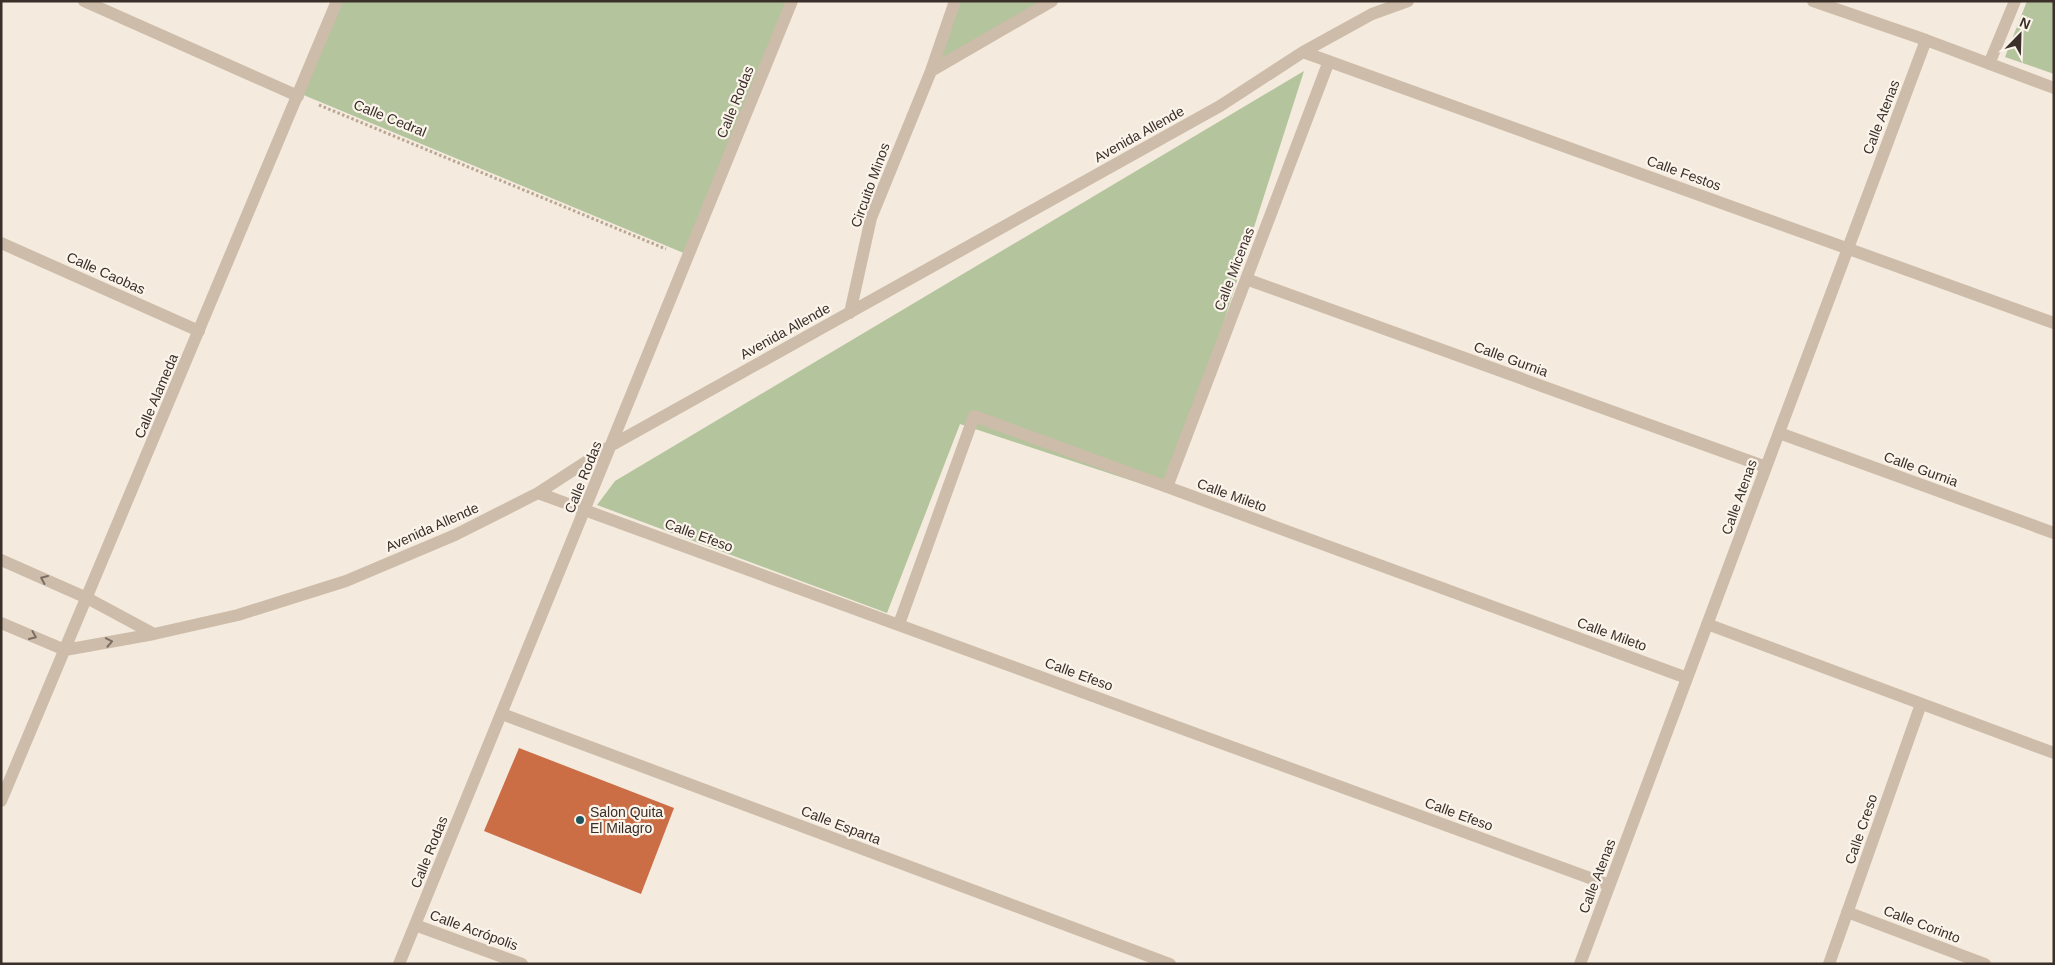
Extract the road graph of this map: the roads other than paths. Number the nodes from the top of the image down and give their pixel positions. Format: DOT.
graph roads {
  1 [pos="84,1"];
  2 [pos="337,1"];
  3 [pos="792,1"];
  4 [pos="955,1"];
  5 [pos="1052,1"];
  6 [pos="1408,1"];
  7 [pos="1814,1"];
  8 [pos="2015,1"];
  9 [pos="1926,40"];
  10 [pos="1303,52"];
  11 [pos="1329,62"];
  12 [pos="1990,64"];
  13 [pos="931,71"];
  14 [pos="2054,88"];
  15 [pos="298,96"];
  16 [pos="1,243"];
  17 [pos="1848,249"];
  18 [pos="1246,279"];
  19 [pos="850,313"];
  20 [pos="2054,323"];
  21 [pos="199,331"];
  22 [pos="1779,433"];
  23 [pos="612,445"];
  24 [pos="1766,467"];
  25 [pos="1167,487"];
  26 [pos="538,492"];
  27 [pos="586,510"];
  28 [pos="2054,533"];
  29 [pos="1,560"];
  30 [pos="87,598"];
  31 [pos="1,622"];
  32 [pos="899,624"];
  33 [pos="1707,624"];
  34 [pos="154,634"];
  35 [pos="65,650"];
  36 [pos="1687,678"];
  37 [pos="1921,704"];
  38 [pos="502,714"];
  39 [pos="2054,753"];
  40 [pos="1,801"];
  41 [pos="1610,885"];
  42 [pos="1847,912"];
  43 [pos="415,924"];
  44 [pos="399,964"];
  45 [pos="522,964"];
  46 [pos="1170,964"];
  47 [pos="1580,964"];
  48 [pos="1829,964"];
  49 [pos="1985,964"];
  1 -- 15 [label="street"];
  2 -- 15 [label="street, Calle Alameda"];
  3 -- 23 [label="street, Calle Rodas"];
  4 -- 13 [label="street, Circuito Minos"];
  5 -- 13 [label="street"];
  6 -- 10 [label="street, Avenida Allende"];
  7 -- 9 [label="street"];
  8 -- 12 [label="street"];
  9 -- 12 [label="street"];
  9 -- 17 [label="street, Calle Atenas"];
  10 -- 11 [label="street, Calle Festos"];
  10 -- 19 [label="street, Avenida Allende"];
  11 -- 17 [label="street, Calle Festos"];
  11 -- 18 [label="street, Calle Micenas"];
  12 -- 14 [label="street"];
  13 -- 19 [label="street, Circuito Minos"];
  15 -- 21 [label="street, Calle Alameda"];
  16 -- 21 [label="street, Calle Caobas"];
  17 -- 20 [label="street, Calle Festos"];
  17 -- 22 [label="street, Calle Atenas"];
  18 -- 24 [label="street, Calle Gurnia"];
  18 -- 25 [label="street, Calle Micenas"];
  19 -- 23 [label="street, Avenida Allende"];
  21 -- 30 [label="street, Calle Alameda"];
  22 -- 24 [label="street, Calle Atenas"];
  22 -- 28 [label="street, Calle Gurnia"];
  23 -- 26 [label="street, Avenida Allende"];
  23 -- 27 [label="street, Calle Rodas"];
  24 -- 33 [label="street, Calle Atenas"];
  25 -- 32 [label="street, Calle Mileto"];
  25 -- 36 [label="street, Calle Mileto"];
  26 -- 27 [label="street, Calle Efeso"];
  26 -- 34 [label="street, Avenida Allende"];
  27 -- 32 [label="street, Calle Efeso"];
  27 -- 38 [label="street, Calle Rodas"];
  30 -- 29 [label="street, one-way"];
  30 -- 34 [label="street"];
  30 -- 35 [label="street, Calle Alameda"];
  31 -- 35 [label="street, one-way"];
  32 -- 41 [label="street, Calle Efeso"];
  33 -- 36 [label="street, Calle Atenas"];
  33 -- 37 [label="street"];
  35 -- 34 [label="street, Avenida Allende, one-way"];
  35 -- 40 [label="street, Calle Alameda"];
  36 -- 41 [label="street, Calle Atenas"];
  37 -- 39 [label="street"];
  37 -- 42 [label="street, Calle Creso"];
  38 -- 43 [label="street, Calle Rodas"];
  38 -- 46 [label="street, Calle Esparta"];
  41 -- 47 [label="street, Calle Atenas"];
  42 -- 48 [label="street, Calle Creso"];
  42 -- 49 [label="street, Calle Corinto"];
  43 -- 44 [label="street, Calle Rodas"];
  43 -- 45 [label="street, Calle Acrópolis"];
}
